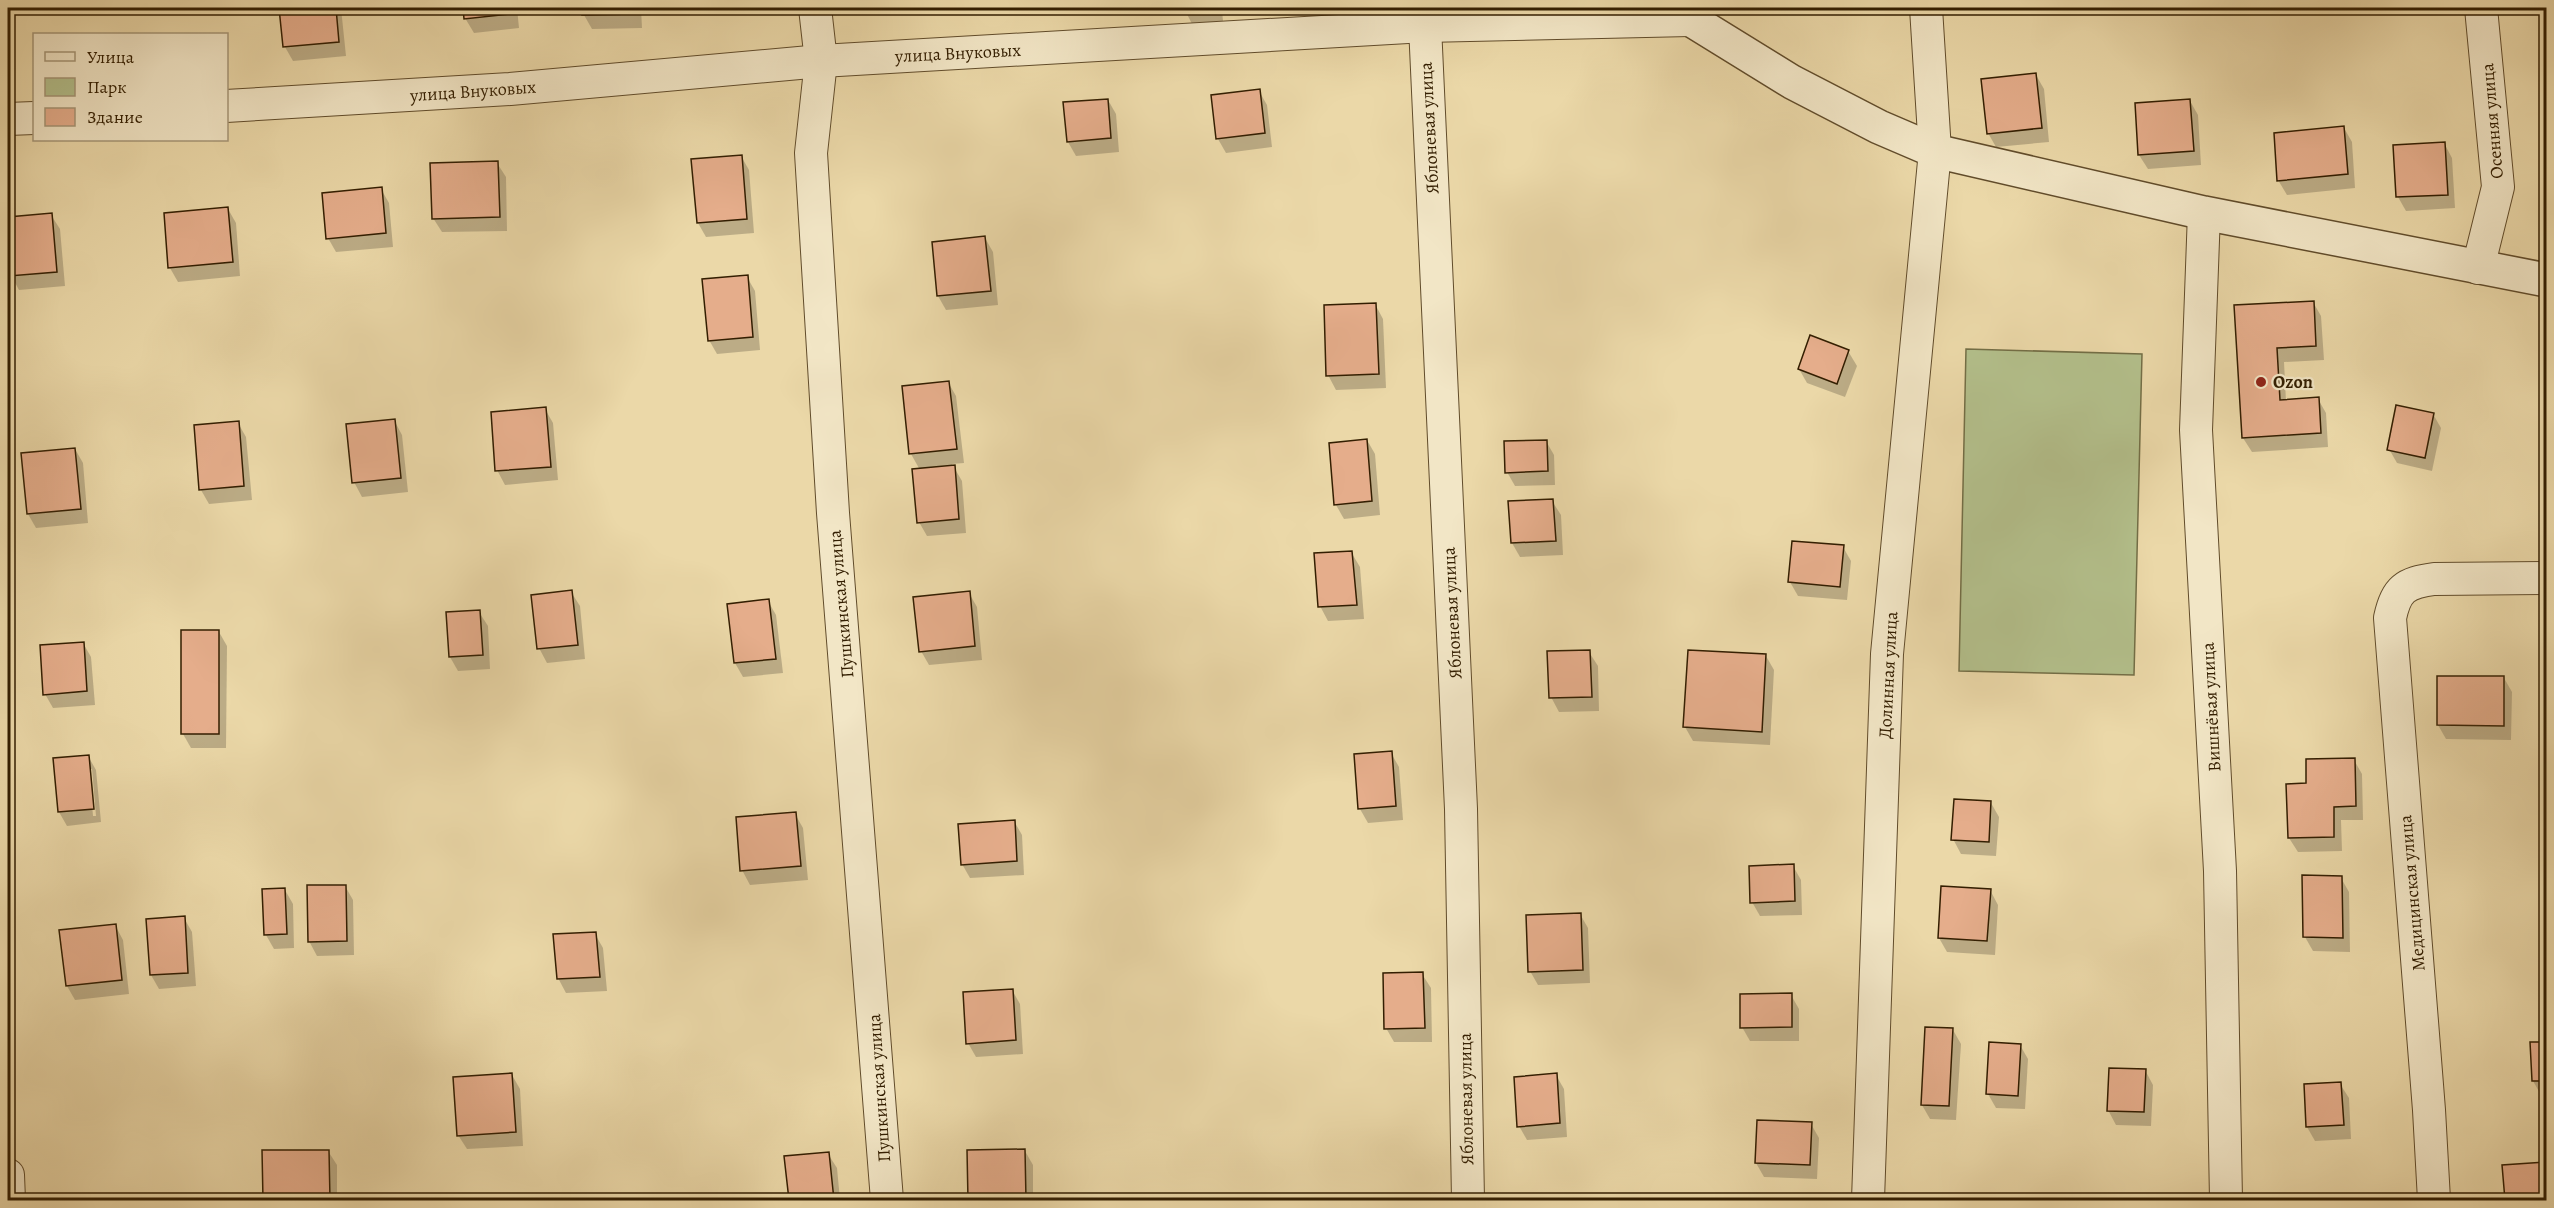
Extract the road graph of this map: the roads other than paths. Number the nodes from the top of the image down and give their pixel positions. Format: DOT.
graph roads {
  1 [pos="815,8"];
  2 [pos="1926,8"];
  3 [pos="2481,8"];
  4 [pos="1681,14"];
  5 [pos="1425,26"];
  6 [pos="821,61"];
  7 [pos="228,106"];
  8 [pos="33,118"];
  9 [pos="8,119"];
  10 [pos="1935,151"];
  11 [pos="2204,213"];
  12 [pos="2478,268"];
  13 [pos="2547,280"];
  14 [pos="2547,578"];
  15 [pos="8,1174"];
  16 [pos="9,1200"];
  17 [pos="887,1200"];
  18 [pos="1468,1200"];
  19 [pos="1868,1200"];
  20 [pos="2226,1200"];
  21 [pos="2434,1200"];
  1 -- 6 [label="street, Пушкинская улица"];
  2 -- 10 [label="street, Долинная улица"];
  3 -- 12 [label="street, Осенняя улица"];
  4 -- 5 [label="street, улица Внуковых"];
  4 -- 10 [label="street"];
  5 -- 6 [label="street, улица Внуковых"];
  5 -- 18 [label="street, Яблоневая улица"];
  6 -- 7 [label="street, улица Внуковых"];
  6 -- 17 [label="street, Пушкинская улица"];
  8 -- 9 [label="street"];
  10 -- 11 [label="street"];
  10 -- 19 [label="street, Долинная улица"];
  11 -- 12 [label="street"];
  11 -- 20 [label="street, Вишнёвая улица"];
  12 -- 13 [label="street"];
  14 -- 21 [label="street, Медицинская улица"];
  15 -- 16 [label="street"];
}
